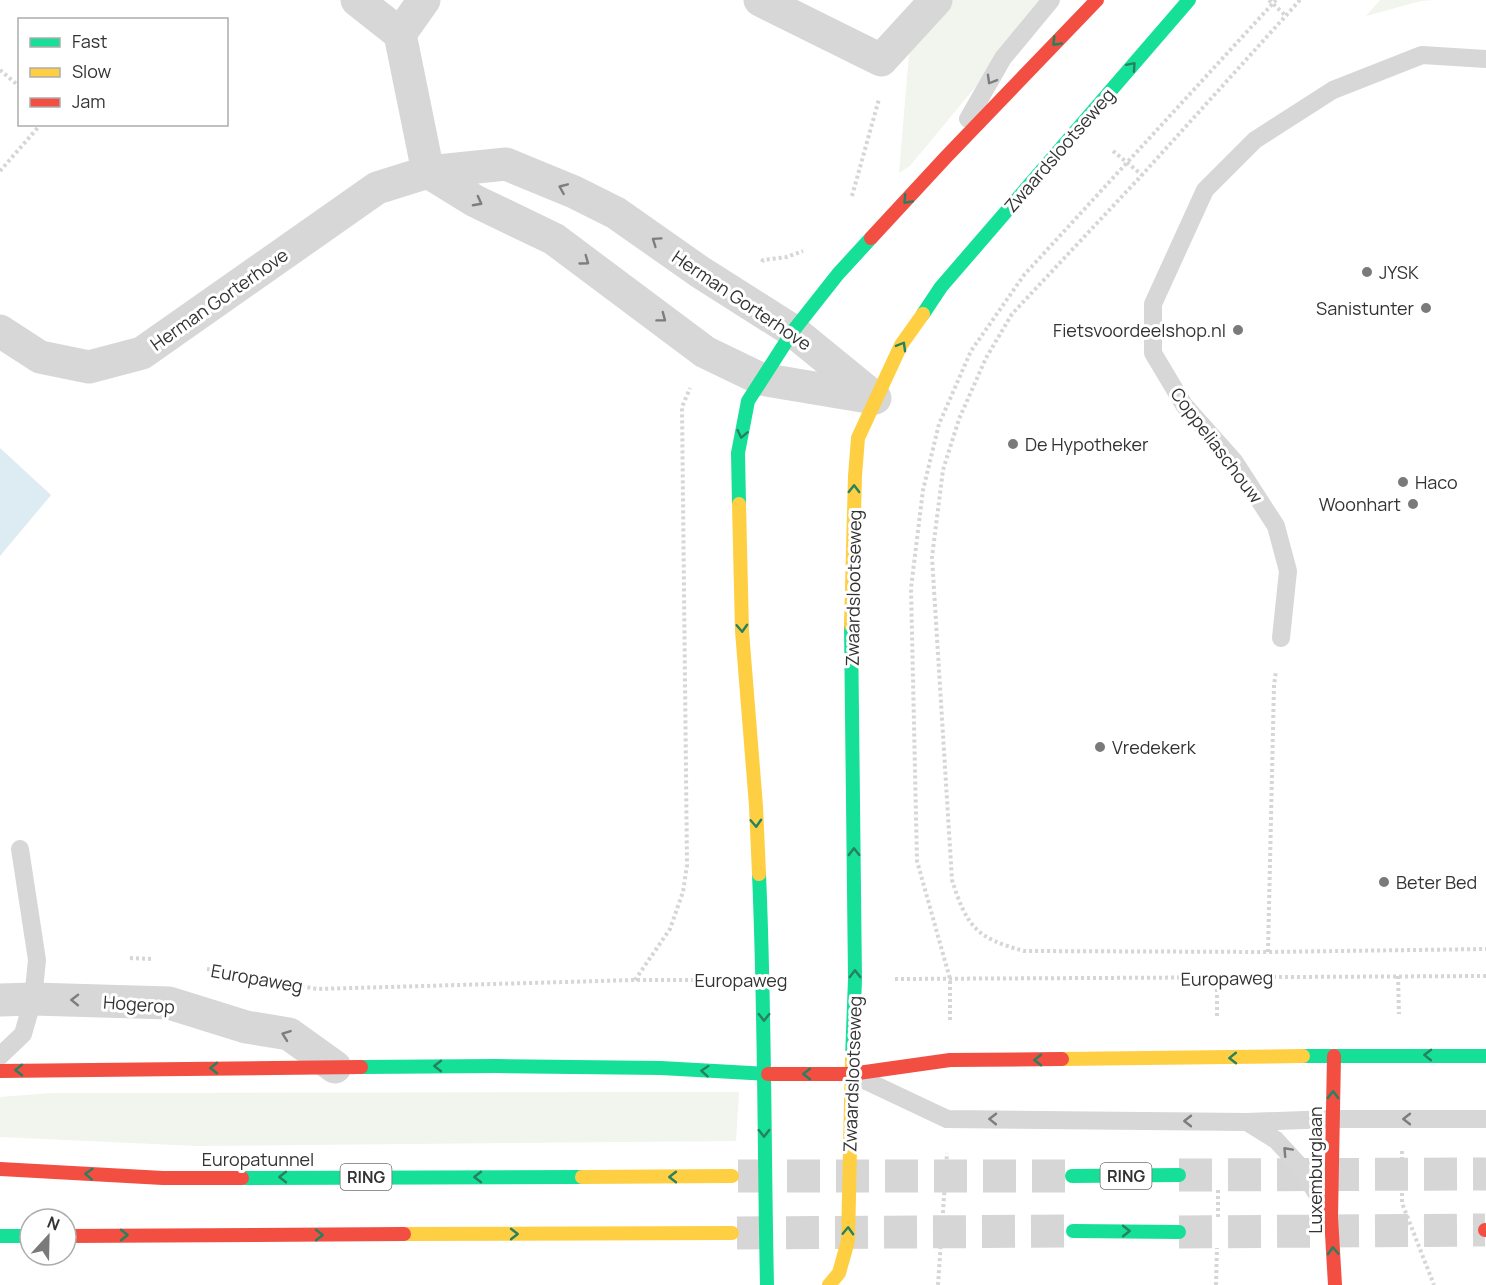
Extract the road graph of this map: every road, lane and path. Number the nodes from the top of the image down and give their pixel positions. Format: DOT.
graph roads {
  1 [pos="357,0"];
  2 [pos="424,0"];
  3 [pos="760,0"];
  4 [pos="936,0"];
  5 [pos="1051,0"];
  6 [pos="1096,0"];
  7 [pos="1189,0"];
  8 [pos="1300,0"];
  9 [pos="1272,1"];
  10 [pos="1286,16"];
  11 [pos="400,34"];
  12 [pos="1486,59"];
  13 [pos="0,70"];
  14 [pos="18,85"];
  15 [pos="39,126"];
  16 [pos="1113,151"];
  17 [pos="946,157"];
  18 [pos="1127,162"];
  19 [pos="0,171"];
  20 [pos="428,172"];
  21 [pos="1142,175"];
  22 [pos="0,331"];
  23 [pos="793,331"];
  24 [pos="761,379"];
  25 [pos="875,398"];
  26 [pos="1281,638"];
  27 [pos="20,849"];
  28 [pos="1486,949"];
  29 [pos="1268,952"];
  30 [pos="123,958"];
  31 [pos="156,960"];
  32 [pos="202,968"];
  33 [pos="1486,976"];
  34 [pos="855,979"];
  35 [pos="950,979"];
  36 [pos="764,980"];
  37 [pos="33,999"];
  38 [pos="0,1000"];
  39 [pos="0,1056"];
  40 [pos="1334,1056"];
  41 [pos="1486,1056"];
  42 [pos="335,1067"];
  43 [pos="0,1071"];
  44 [pos="763,1074"];
  45 [pos="851,1074"];
  46 [pos="1333,1119"];
  47 [pos="1486,1119"];
  48 [pos="1247,1122"];
  49 [pos="0,1169"];
  50 [pos="1179,1175"];
  51 [pos="732,1176"];
  52 [pos="1072,1176"];
  53 [pos="1331,1217"];
  54 [pos="1073,1231"];
  55 [pos="1179,1232"];
  56 [pos="732,1233"];
  57 [pos="0,1236"];
  58 [pos="18,1236"];
  59 [pos="78,1236"];
  60 [pos="767,1285"];
  61 [pos="829,1285"];
  62 [pos="1335,1285"];
  1 -- 11 [label="street"];
  2 -- 11 [label="street"];
  3 -- 4 [label="street"];
  5 -- 17 [label="lane, one-way"];
  6 -- 17 [label="main road, one-way"];
  25 -- 7 [label="main road, Zwaardslootseweg, one-way"];
  8 -- 10 [label="path"];
  9 -- 10 [label="path"];
  9 -- 18 [label="path"];
  10 -- 21 [label="path"];
  11 -- 20 [label="street"];
  12 -- 26 [label="lane, Coppeliaschouw"];
  13 -- 14 [label="path"];
  15 -- 19 [label="path"];
  16 -- 18 [label="path"];
  17 -- 23 [label="main road, one-way"];
  18 -- 21 [label="path"];
  18 -- 35 [label="path"];
  20 -- 22 [label="street, Herman Gorterhove"];
  23 -- 20 [label="street, Herman Gorterhove, one-way"];
  20 -- 24 [label="street, one-way"];
  21 -- 29 [label="path"];
  23 -- 24 [label="main road"];
  23 -- 25 [label="street, Herman Gorterhove"];
  24 -- 25 [label="street"];
  24 -- 36 [label="main road, one-way"];
  34 -- 25 [label="main road, Zwaardslootseweg, one-way"];
  26 -- 29 [label="path"];
  27 -- 37 [label="lane"];
  28 -- 29 [label="path"];
  30 -- 31 [label="path"];
  32 -- 36 [label="path, Europaweg"];
  33 -- 35 [label="path, Europaweg"];
  34 -- 35 [label="path, Europaweg"];
  34 -- 45 [label="main road, Zwaardslootseweg"];
  36 -- 44 [label="main road, one-way"];
  37 -- 38 [label="street, Hogerop"];
  37 -- 39 [label="lane"];
  42 -- 37 [label="street, Hogerop, one-way"];
  41 -- 40 [label="main road, one-way"];
  40 -- 45 [label="main road, one-way"];
  46 -- 40 [label="main road, Luxemburglaan, one-way"];
  42 -- 43 [label="main road, one-way"];
  44 -- 42 [label="main road, one-way"];
  45 -- 44 [label="main road, one-way"];
  44 -- 60 [label="main road, one-way"];
  48 -- 45 [label="lane, one-way"];
  61 -- 45 [label="main road, Zwaardslootseweg, one-way"];
  47 -- 46 [label="lane, one-way"];
  46 -- 48 [label="lane"];
  46 -- 53 [label="main road, Luxemburglaan"];
  53 -- 48 [label="lane, one-way"];
  51 -- 49 [label="main road, Europatunnel / RING, one-way"];
  50 -- 52 [label="main road, RING"];
  62 -- 53 [label="main road, Luxemburglaan, one-way"];
  54 -- 55 [label="main road, one-way"];
  59 -- 56 [label="main road, one-way"];
  57 -- 58 [label="main road"];
}
